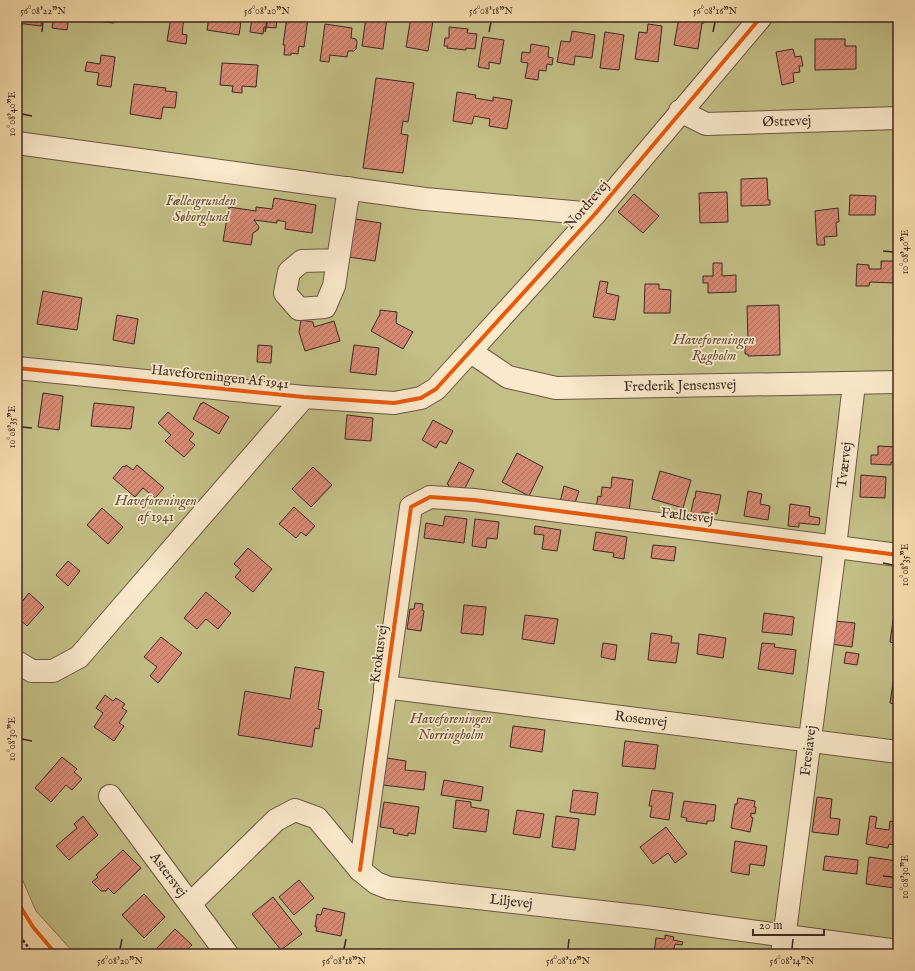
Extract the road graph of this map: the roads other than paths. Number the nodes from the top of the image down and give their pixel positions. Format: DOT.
graph roads {
  1 [pos="761,17"];
  2 [pos="680,111"];
  3 [pos="898,118"];
  4 [pos="17,143"];
  5 [pos="349,188"];
  6 [pos="595,214"];
  7 [pos="338,260"];
  8 [pos="470,352"];
  9 [pos="17,368"];
  10 [pos="898,382"];
  11 [pos="854,384"];
  12 [pos="304,397"];
  13 [pos="421,398"];
  14 [pos="474,500"];
  15 [pos="835,546"];
  16 [pos="898,555"];
  17 [pos="17,662"];
  18 [pos="385,687"];
  19 [pos="809,741"];
  20 [pos="898,752"];
  21 [pos="110,796"];
  22 [pos="360,870"];
  23 [pos="190,904"];
  24 [pos="783,945"];
  25 [pos="898,951"];
  26 [pos="227,954"];
  1 -- 2 [label="street, Nordrevej"];
  2 -- 3 [label="street, Østrevej"];
  2 -- 6 [label="street, Nordrevej"];
  4 -- 5 [label="street"];
  5 -- 6 [label="street"];
  5 -- 7 [label="street"];
  6 -- 8 [label="street, Nordrevej"];
  8 -- 11 [label="street, Frederik Jensensvej"];
  8 -- 13 [label="street, Nordrevej"];
  9 -- 12 [label="street, Haveforeningen Af 1941"];
  10 -- 11 [label="street, Frederik Jensensvej"];
  11 -- 15 [label="street, Tværvej"];
  12 -- 13 [label="street, Haveforeningen Af 1941"];
  12 -- 17 [label="street, Haveforeningen Af 1941"];
  14 -- 15 [label="street, Fællesvej"];
  14 -- 18 [label="street, Krokusvej"];
  15 -- 16 [label="street, Fællesvej"];
  15 -- 19 [label="street, Fresiavej"];
  18 -- 19 [label="street, Rosenvej"];
  18 -- 22 [label="street, Krokusvej"];
  19 -- 20 [label="street, Rosenvej"];
  19 -- 24 [label="street, Fresiavej"];
  21 -- 23 [label="street, Astersvej"];
  22 -- 23 [label="street, Liljevej"];
  22 -- 24 [label="street, Liljevej"];
  23 -- 26 [label="street, Astersvej"];
  24 -- 25 [label="street, Liljevej"];
}
